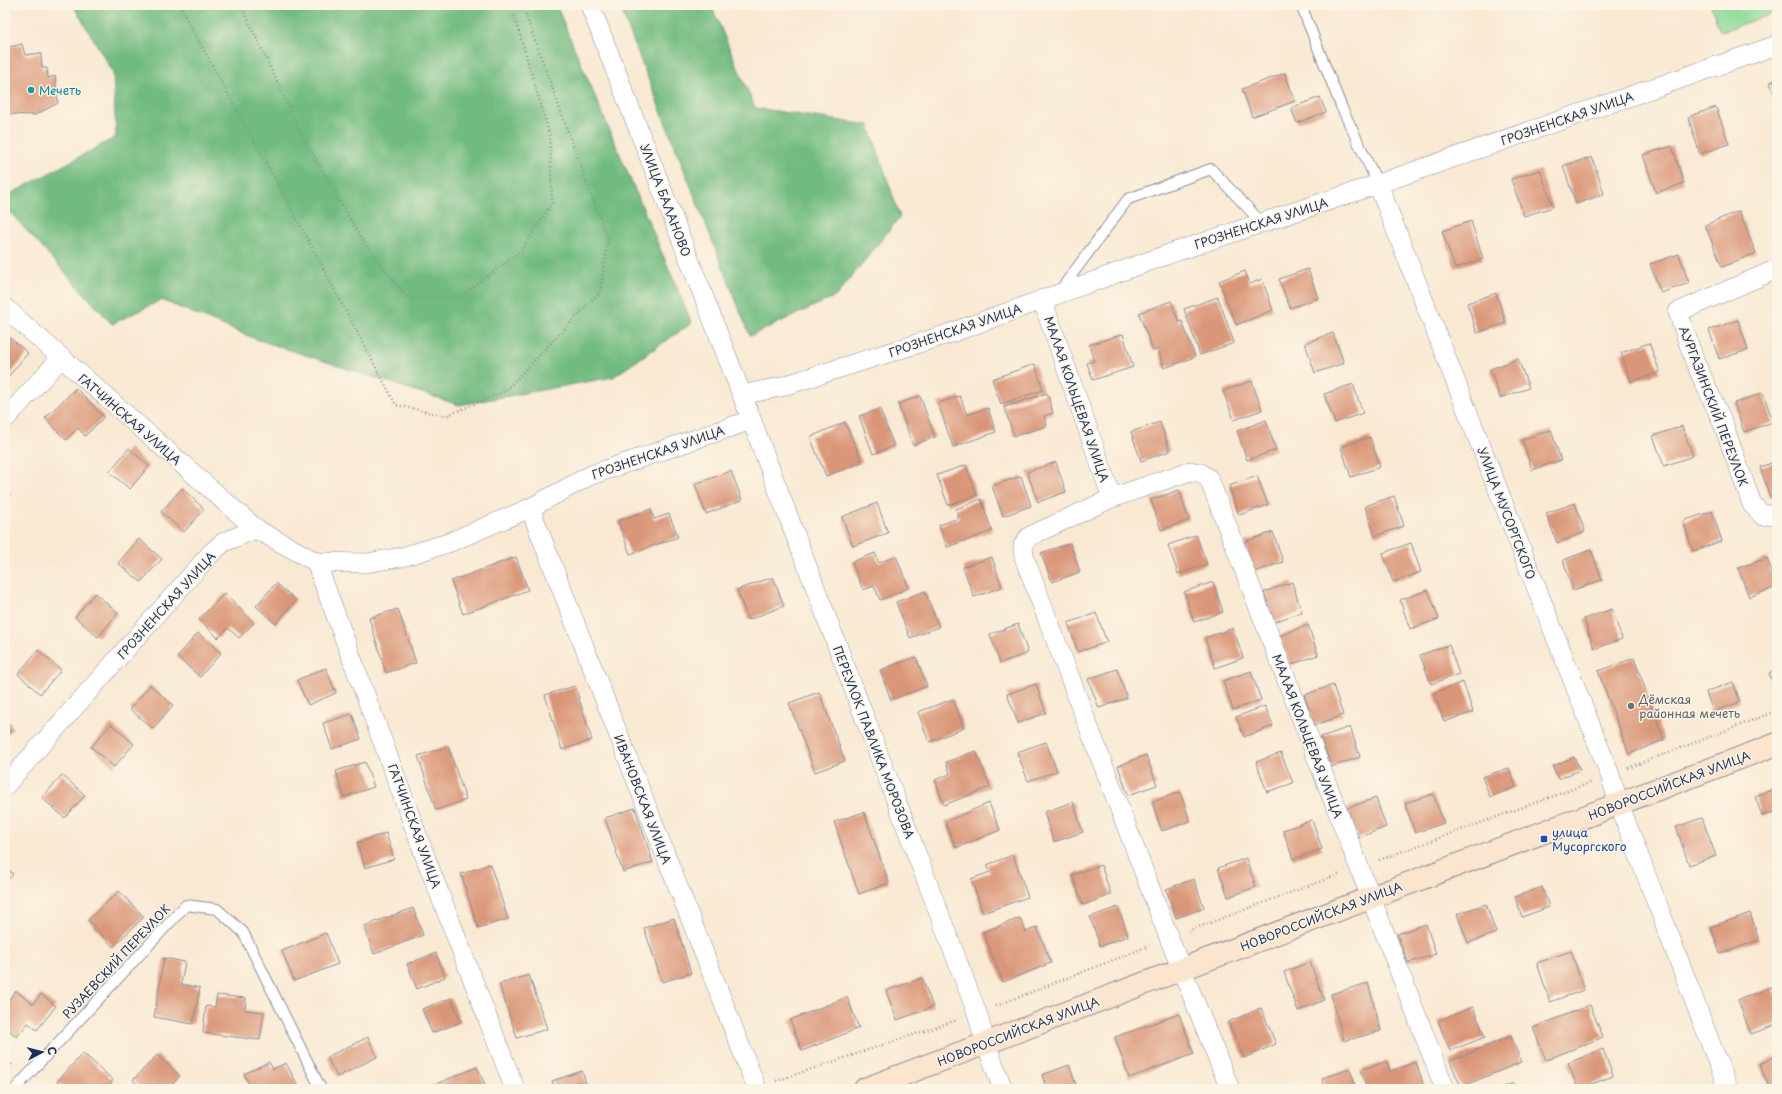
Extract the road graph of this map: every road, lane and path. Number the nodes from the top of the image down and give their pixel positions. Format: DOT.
graph roads {
  1 [pos="179,5"];
  2 [pos="241,5"];
  3 [pos="511,5"];
  4 [pos="522,5"];
  5 [pos="590,5"];
  6 [pos="1301,5"];
  7 [pos="1777,44"];
  8 [pos="1378,184"];
  9 [pos="1262,223"];
  10 [pos="1777,270"];
  11 [pos="1050,296"];
  12 [pos="5,308"];
  13 [pos="61,358"];
  14 [pos="742,395"];
  15 [pos="5,419"];
  16 [pos="751,420"];
  17 [pos="1112,498"];
  18 [pos="530,508"];
  19 [pos="1777,513"];
  20 [pos="256,529"];
  21 [pos="316,562"];
  22 [pos="1777,712"];
  23 [pos="1777,744"];
  24 [pos="1610,775"];
  25 [pos="5,786"];
  26 [pos="1619,804"];
  27 [pos="1360,867"];
  28 [pos="1372,897"];
  29 [pos="1169,938"];
  30 [pos="1181,968"];
  31 [pos="977,1013"];
  32 [pos="986,1044"];
  33 [pos="756,1088"];
  34 [pos="15,1089"];
  35 [pos="321,1089"];
  36 [pos="515,1089"];
  37 [pos="865,1089"];
  38 [pos="1003,1089"];
  39 [pos="1230,1089"];
  40 [pos="1445,1089"];
  41 [pos="1728,1089"];
  1 -- 4 [label="path"];
  2 -- 3 [label="path"];
  5 -- 14 [label="street, УЛИЦА БАЛАНОВО"];
  6 -- 8 [label="lane"];
  7 -- 8 [label="street, ГРОЗНЕНСКАЯ УЛИЦА"];
  8 -- 9 [label="street, ГРОЗНЕНСКАЯ УЛИЦА"];
  8 -- 24 [label="street, УЛИЦА МУСОРГСКОГО"];
  9 -- 11 [label="street, ГРОЗНЕНСКАЯ УЛИЦА"];
  9 -- 11 [label="lane"];
  10 -- 19 [label="street, АУРГАЗИНСКИЙ ПЕРЕУЛОК"];
  11 -- 14 [label="street, ГРОЗНЕНСКАЯ УЛИЦА"];
  11 -- 17 [label="street, МАЛАЯ КОЛЬЦЕВАЯ УЛИЦА"];
  12 -- 13 [label="street, ГАТЧИНСКАЯ УЛИЦА"];
  13 -- 15 [label="street"];
  13 -- 20 [label="street, ГАТЧИНСКАЯ УЛИЦА"];
  14 -- 16 [label="street, ПЕРЕУЛОК ПАВЛИКА МОРОЗОВА"];
  16 -- 18 [label="street, ГРОЗНЕНСКАЯ УЛИЦА"];
  16 -- 31 [label="street, ПЕРЕУЛОК ПАВЛИКА МОРОЗОВА"];
  17 -- 27 [label="street, МАЛАЯ КОЛЬЦЕВАЯ УЛИЦА"];
  17 -- 29 [label="street, МАЛАЯ КОЛЬЦЕВАЯ УЛИЦА"];
  18 -- 21 [label="street, ГРОЗНЕНСКАЯ УЛИЦА"];
  18 -- 33 [label="street, ИВАНОВСКАЯ УЛИЦА"];
  20 -- 21 [label="street, ГРОЗНЕНСКАЯ УЛИЦА"];
  20 -- 25 [label="street, ГРОЗНЕНСКАЯ УЛИЦА"];
  21 -- 36 [label="street, ГАТЧИНСКАЯ УЛИЦА"];
  22 -- 24 [label="path"];
  23 -- 26 [label="main road, НОВОРОССИЙСКАЯ УЛИЦА"];
  24 -- 26 [label="street, УЛИЦА МУСОРГСКОГО"];
  24 -- 27 [label="path"];
  26 -- 28 [label="main road, НОВОРОССИЙСКАЯ УЛИЦА"];
  26 -- 41 [label="street, УЛИЦА МУСОРГСКОГО"];
  27 -- 28 [label="street, МАЛАЯ КОЛЬЦЕВАЯ УЛИЦА"];
  27 -- 29 [label="path"];
  28 -- 30 [label="main road, НОВОРОССИЙСКАЯ УЛИЦА"];
  28 -- 40 [label="street, МАЛАЯ КОЛЬЦЕВАЯ УЛИЦА"];
  29 -- 30 [label="street, МАЛАЯ КОЛЬЦЕВАЯ УЛИЦА"];
  29 -- 31 [label="path"];
  30 -- 32 [label="main road, НОВОРОССИЙСКАЯ УЛИЦА"];
  30 -- 39 [label="street, МАЛАЯ КОЛЬЦЕВАЯ УЛИЦА"];
  31 -- 32 [label="street, ПЕРЕУЛОК ПАВЛИКА МОРОЗОВА"];
  31 -- 33 [label="path"];
  32 -- 37 [label="main road, НОВОРОССИЙСКАЯ УЛИЦА"];
  32 -- 38 [label="street, ПЕРЕУЛОК ПАВЛИКА МОРОЗОВА"];
  34 -- 35 [label="lane, РУЗАЕВСКИЙ ПЕРЕУЛОК"];
}
